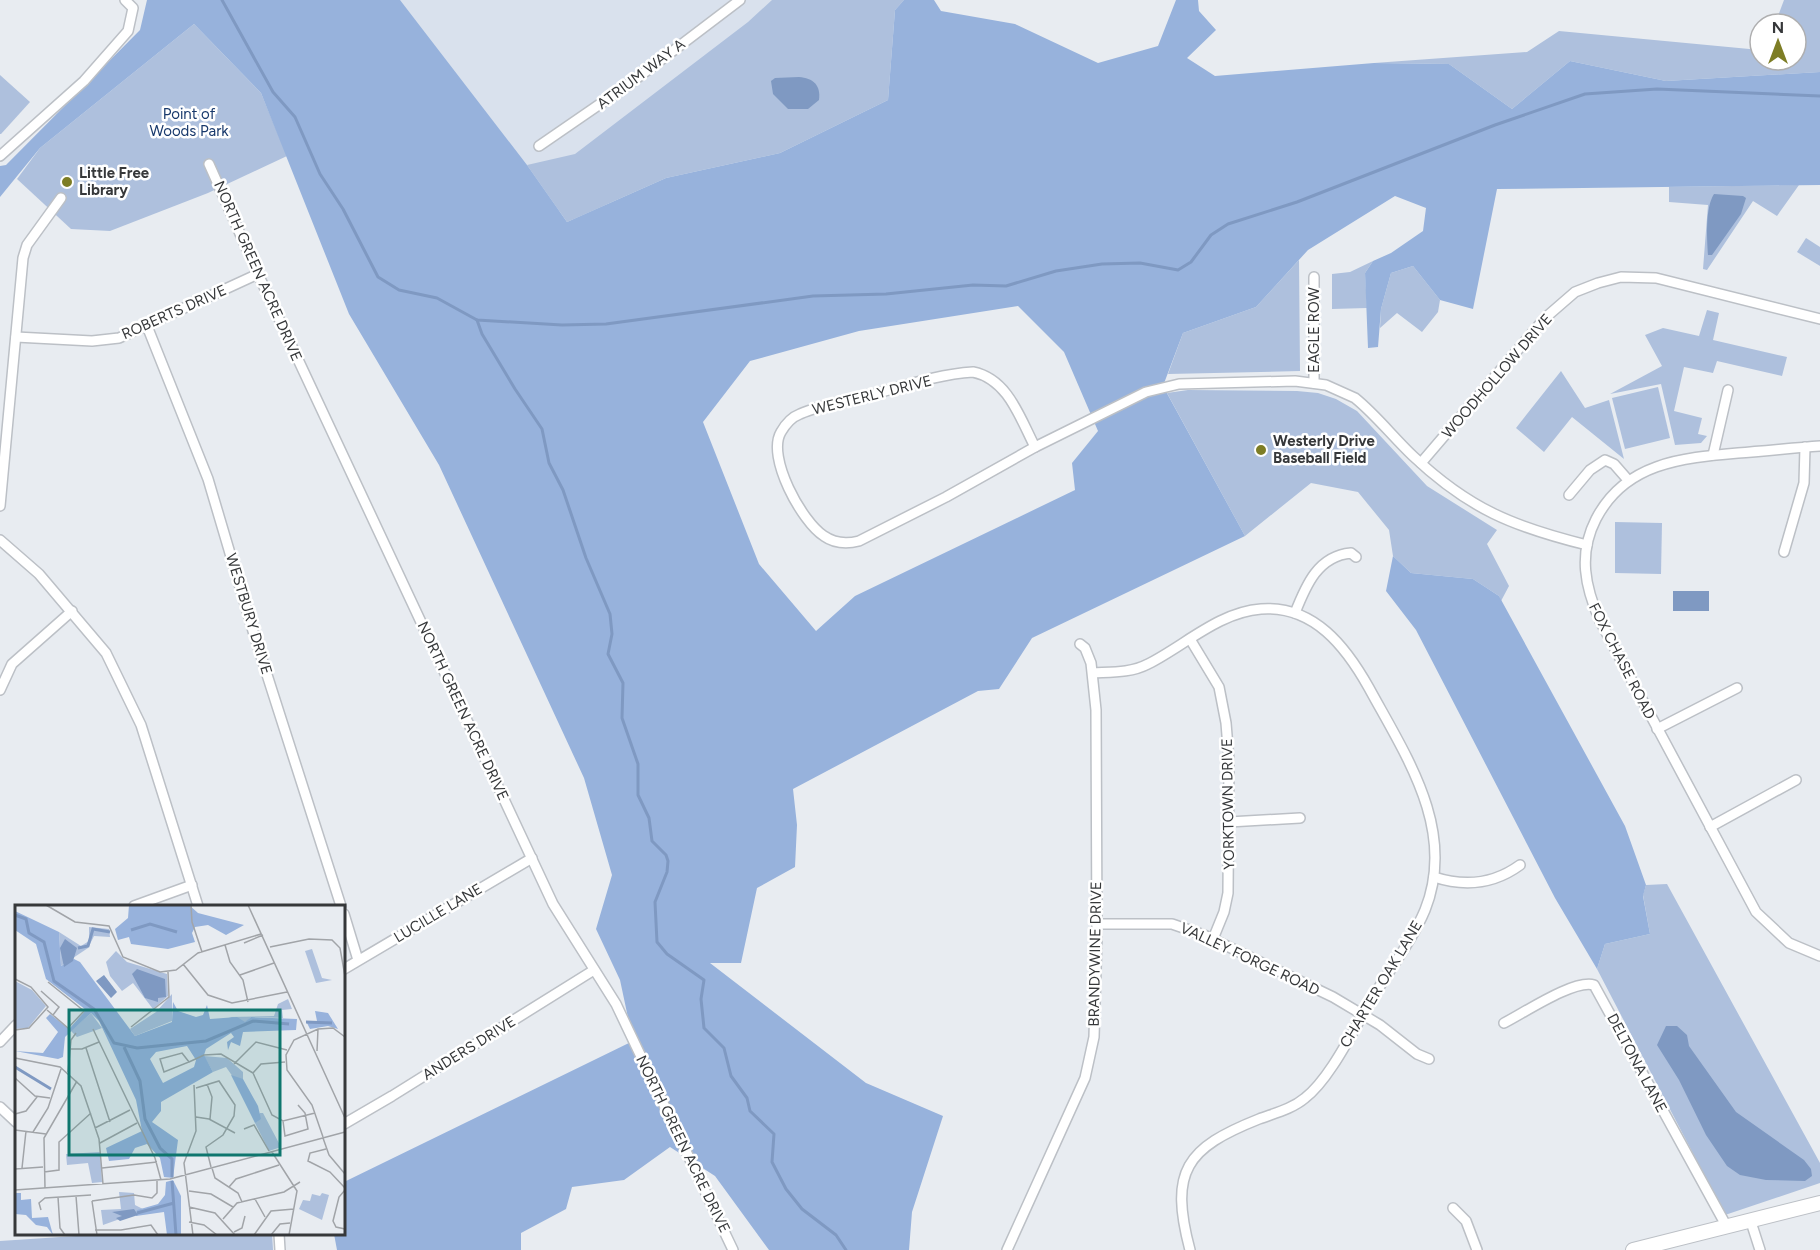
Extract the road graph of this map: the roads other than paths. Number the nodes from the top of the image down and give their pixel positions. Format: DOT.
graph roads {
  1 [pos="125,0"];
  2 [pos="740,0"];
  3 [pos="539,146"];
  4 [pos="0,156"];
  5 [pos="209,164"];
  6 [pos="61,198"];
  7 [pos="258,274"];
  8 [pos="1314,277"];
  9 [pos="1820,319"];
  10 [pos="147,326"];
  11 [pos="16,337"];
  12 [pos="1314,383"];
  13 [pos="1728,390"];
  14 [pos="1820,446"];
  15 [pos="1035,447"];
  16 [pos="1805,447"];
  17 [pos="1713,455"];
  18 [pos="1421,463"];
  19 [pos="1628,480"];
  20 [pos="1569,495"];
  21 [pos="0,506"];
  22 [pos="0,540"];
  23 [pos="1587,545"];
  24 [pos="1784,552"];
  25 [pos="1356,557"];
  26 [pos="72,611"];
  27 [pos="1295,613"];
  28 [pos="1190,639"];
  29 [pos="1080,644"];
  30 [pos="1093,674"];
  31 [pos="1737,688"];
  32 [pos="0,690"];
  33 [pos="1656,729"];
  34 [pos="1796,780"];
  35 [pos="1300,818"];
  36 [pos="1229,822"];
  37 [pos="1710,827"];
  38 [pos="532,858"];
  39 [pos="1520,865"];
  40 [pos="1434,877"];
  41 [pos="192,885"];
  42 [pos="137,905"];
  43 [pos="198,905"];
  44 [pos="341,905"];
  45 [pos="345,917"];
  46 [pos="1097,924"];
  47 [pos="1213,939"];
  48 [pos="1820,956"];
  49 [pos="358,960"];
  50 [pos="345,968"];
  51 [pos="594,970"];
  52 [pos="1363,1014"];
  53 [pos="1504,1023"];
  54 [pos="15,1026"];
  55 [pos="0,1042"];
  56 [pos="1429,1059"];
  57 [pos="0,1107"];
  58 [pos="15,1121"];
  59 [pos="345,1123"];
  60 [pos="1820,1203"];
  61 [pos="1453,1208"];
  62 [pos="1751,1222"];
  63 [pos="1727,1227"];
  64 [pos="279,1235"];
  65 [pos="280,1250"];
  66 [pos="733,1250"];
  67 [pos="1007,1250"];
  68 [pos="1190,1250"];
  69 [pos="1477,1250"];
  70 [pos="1633,1250"];
  71 [pos="1760,1250"];
  1 -- 4 [label="street"];
  2 -- 3 [label="street, ATRIUM WAY A"];
  5 -- 7 [label="street, NORTH GREEN ACRE DRIVE"];
  6 -- 11 [label="street"];
  7 -- 10 [label="street, ROBERTS DRIVE"];
  7 -- 38 [label="street, NORTH GREEN ACRE DRIVE"];
  8 -- 12 [label="street, EAGLE ROW"];
  9 -- 18 [label="street, WOODHOLLOW DRIVE"];
  10 -- 11 [label="street, ROBERTS DRIVE"];
  10 -- 44 [label="street, WESTBURY DRIVE"];
  11 -- 21 [label="street"];
  12 -- 15 [label="street, WESTERLY DRIVE"];
  12 -- 18 [label="street, WESTERLY DRIVE"];
  13 -- 17 [label="street"];
  14 -- 16 [label="street, FOX CHASE ROAD"];
  15 -- 15 [label="street, WESTERLY DRIVE"];
  16 -- 17 [label="street, FOX CHASE ROAD"];
  16 -- 24 [label="street"];
  17 -- 19 [label="street, FOX CHASE ROAD"];
  18 -- 23 [label="street, WESTERLY DRIVE"];
  19 -- 20 [label="street"];
  19 -- 23 [label="street, FOX CHASE ROAD"];
  22 -- 26 [label="street"];
  23 -- 33 [label="street, FOX CHASE ROAD"];
  25 -- 27 [label="street"];
  26 -- 32 [label="street"];
  26 -- 41 [label="street"];
  27 -- 28 [label="street, CHARTER OAK LANE"];
  27 -- 40 [label="street, CHARTER OAK LANE"];
  28 -- 30 [label="street, CHARTER OAK LANE"];
  28 -- 36 [label="street, YORKTOWN DRIVE"];
  29 -- 30 [label="street, BRANDYWINE DRIVE"];
  30 -- 46 [label="street, BRANDYWINE DRIVE"];
  31 -- 33 [label="street"];
  33 -- 37 [label="street, FOX CHASE ROAD"];
  34 -- 37 [label="street"];
  35 -- 36 [label="street"];
  36 -- 47 [label="street, YORKTOWN DRIVE"];
  37 -- 48 [label="street, FOX CHASE ROAD"];
  38 -- 49 [label="street, LUCILLE LANE"];
  38 -- 51 [label="street, NORTH GREEN ACRE DRIVE"];
  39 -- 40 [label="street"];
  40 -- 52 [label="street, CHARTER OAK LANE"];
  41 -- 42 [label="street"];
  41 -- 43 [label="street"];
  45 -- 49 [label="street"];
  46 -- 47 [label="street, VALLEY FORGE ROAD"];
  46 -- 67 [label="street, BRANDYWINE DRIVE"];
  47 -- 52 [label="street, VALLEY FORGE ROAD"];
  49 -- 50 [label="street, LUCILLE LANE"];
  51 -- 59 [label="street, ANDERS DRIVE"];
  51 -- 66 [label="street, NORTH GREEN ACRE DRIVE"];
  52 -- 56 [label="street, VALLEY FORGE ROAD"];
  52 -- 68 [label="street, CHARTER OAK LANE"];
  53 -- 63 [label="street, DELTONA LANE"];
  54 -- 55 [label="street"];
  57 -- 58 [label="street"];
  60 -- 62 [label="main road"];
  61 -- 69 [label="street"];
  62 -- 63 [label="main road"];
  62 -- 71 [label="street"];
  63 -- 70 [label="main road"];
  64 -- 65 [label="street"];
}
